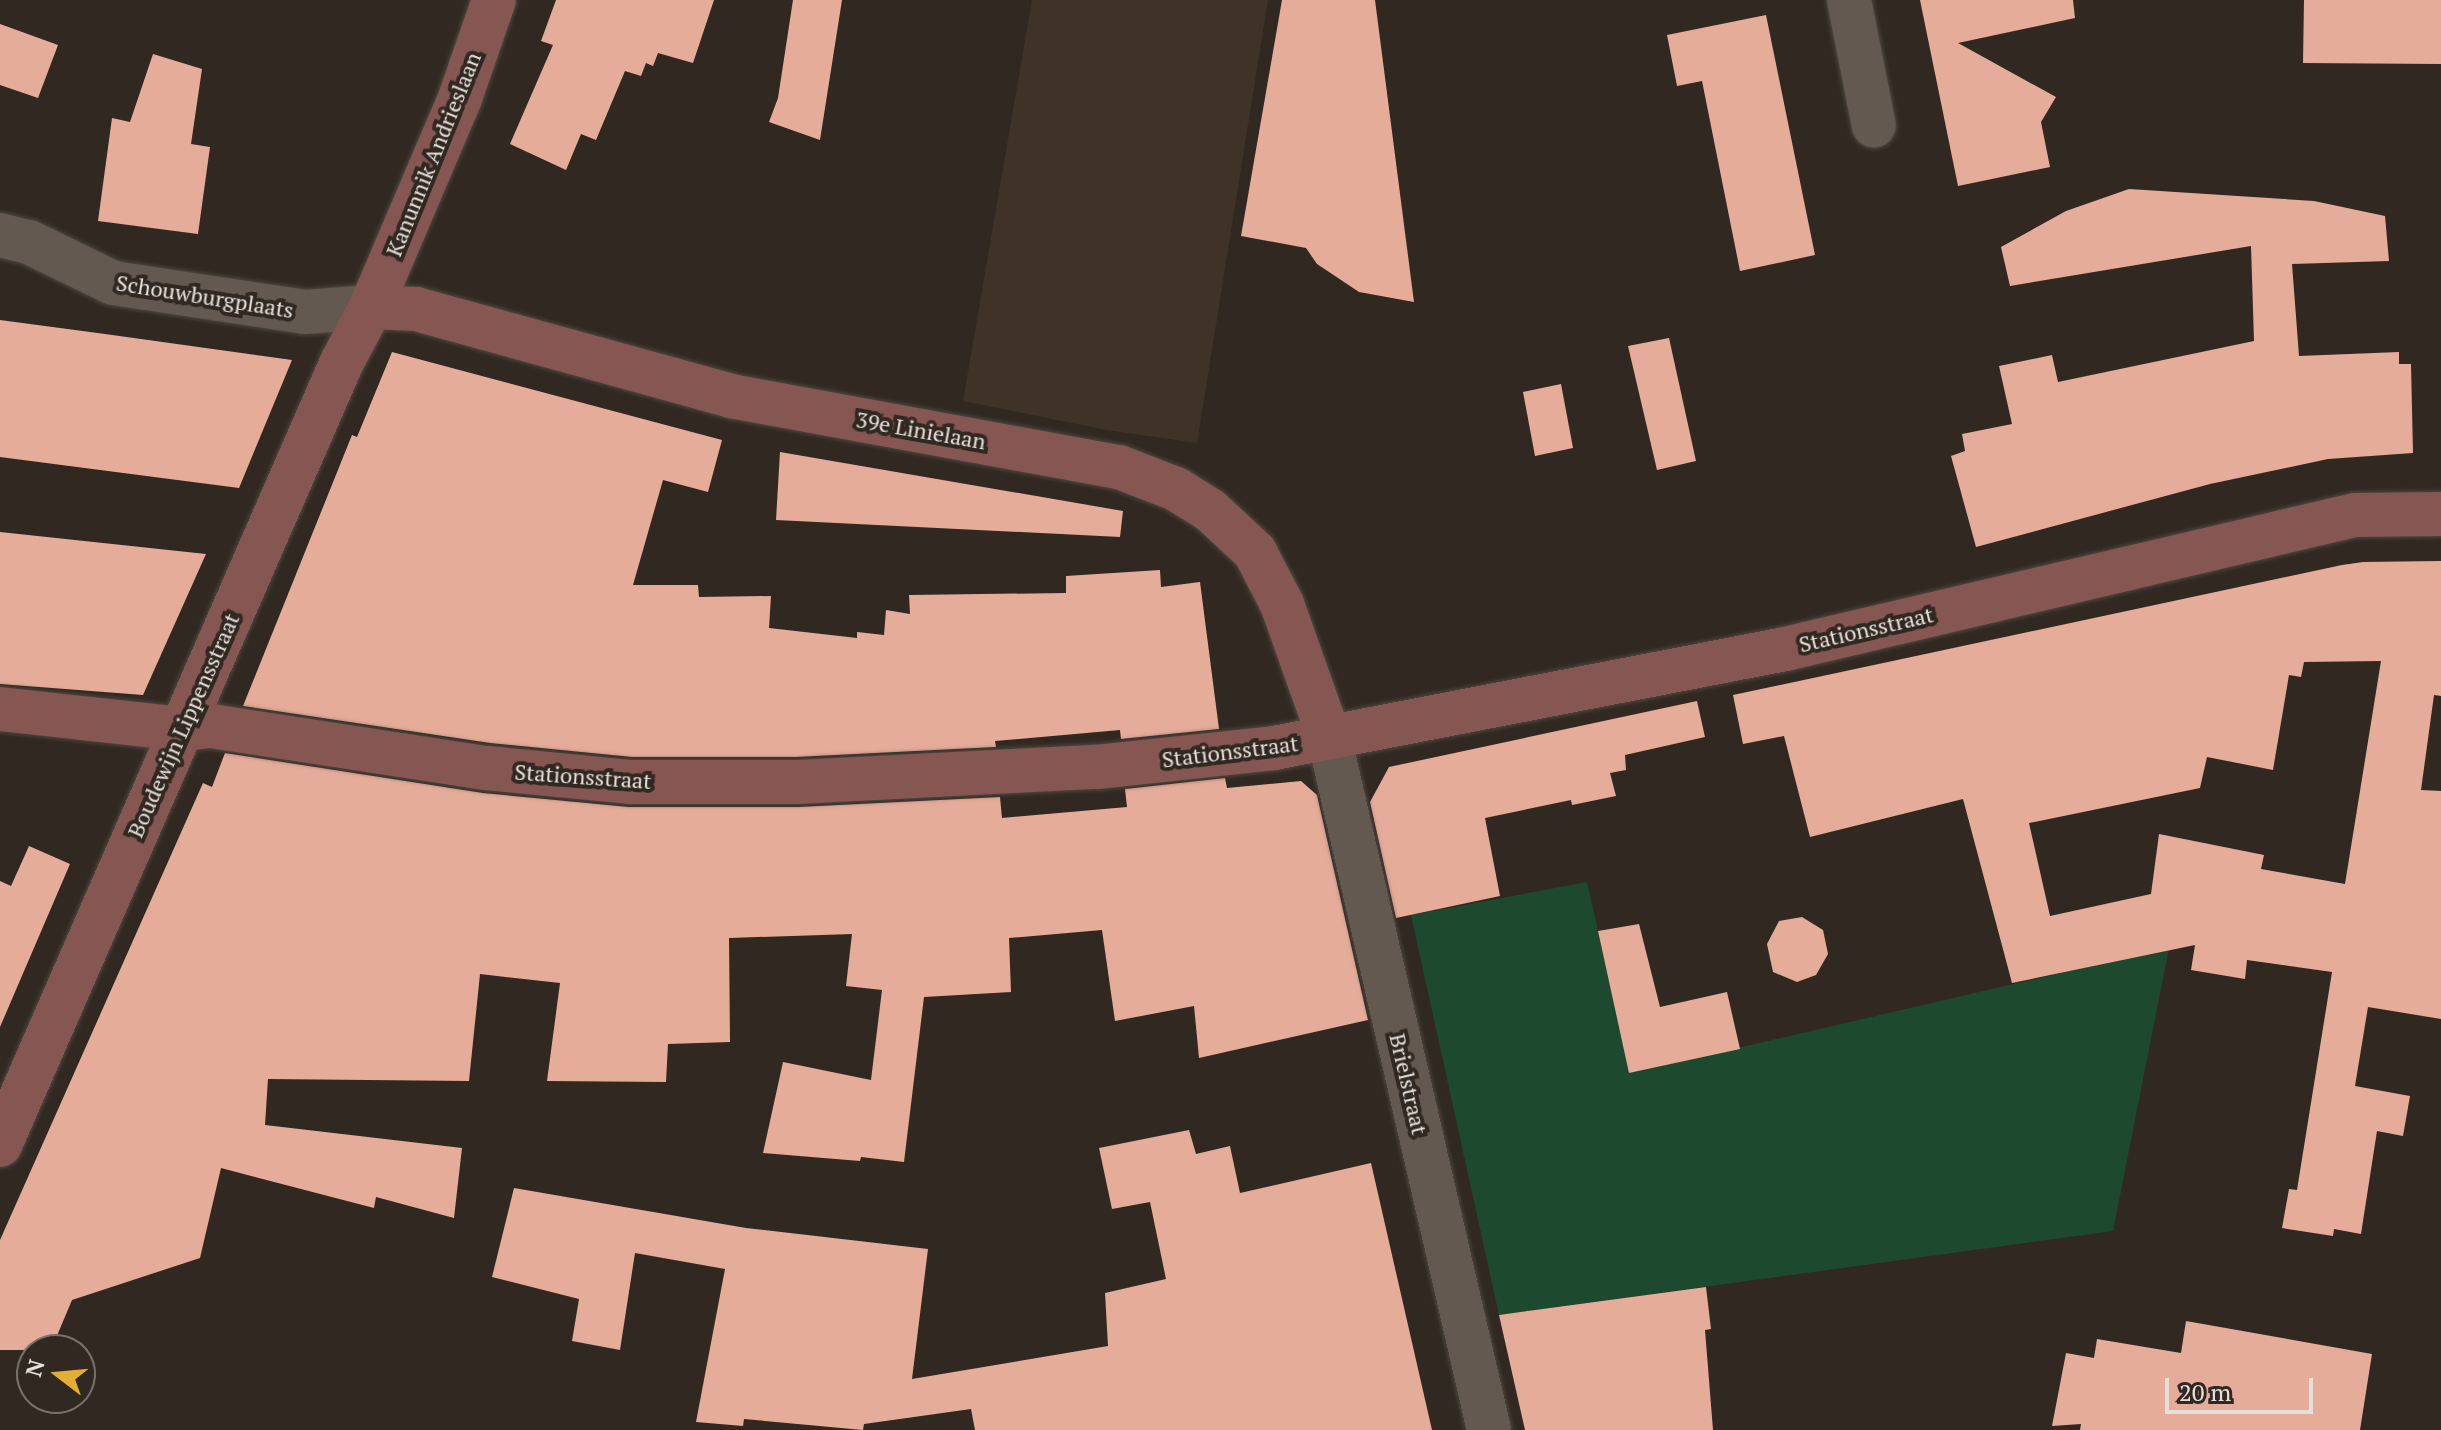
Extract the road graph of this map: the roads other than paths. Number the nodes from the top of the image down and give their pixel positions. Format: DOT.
graph roads {
  1 [pos="494,0"];
  2 [pos="1849,0"];
  3 [pos="1874,126"];
  4 [pos="0,235"];
  5 [pos="371,307"];
  6 [pos="2441,514"];
  7 [pos="0,709"];
  8 [pos="181,729"];
  9 [pos="1329,737"];
  10 [pos="0,1145"];
  11 [pos="1489,1430"];
  1 -- 5 [label="street, Kanunnik Andrieslaan"];
  2 -- 3 [label="street"];
  4 -- 5 [label="street, Schouwburgplaats"];
  5 -- 8 [label="street, Boudewijn Lippensstraat"];
  5 -- 9 [label="street, 39e Linielaan"];
  6 -- 9 [label="street, Stationsstraat"];
  7 -- 8 [label="street, Stationsstraat"];
  8 -- 9 [label="street, Stationsstraat"];
  8 -- 10 [label="street, Boudewijn Lippensstraat"];
  9 -- 11 [label="street, Brielstraat"];
}
